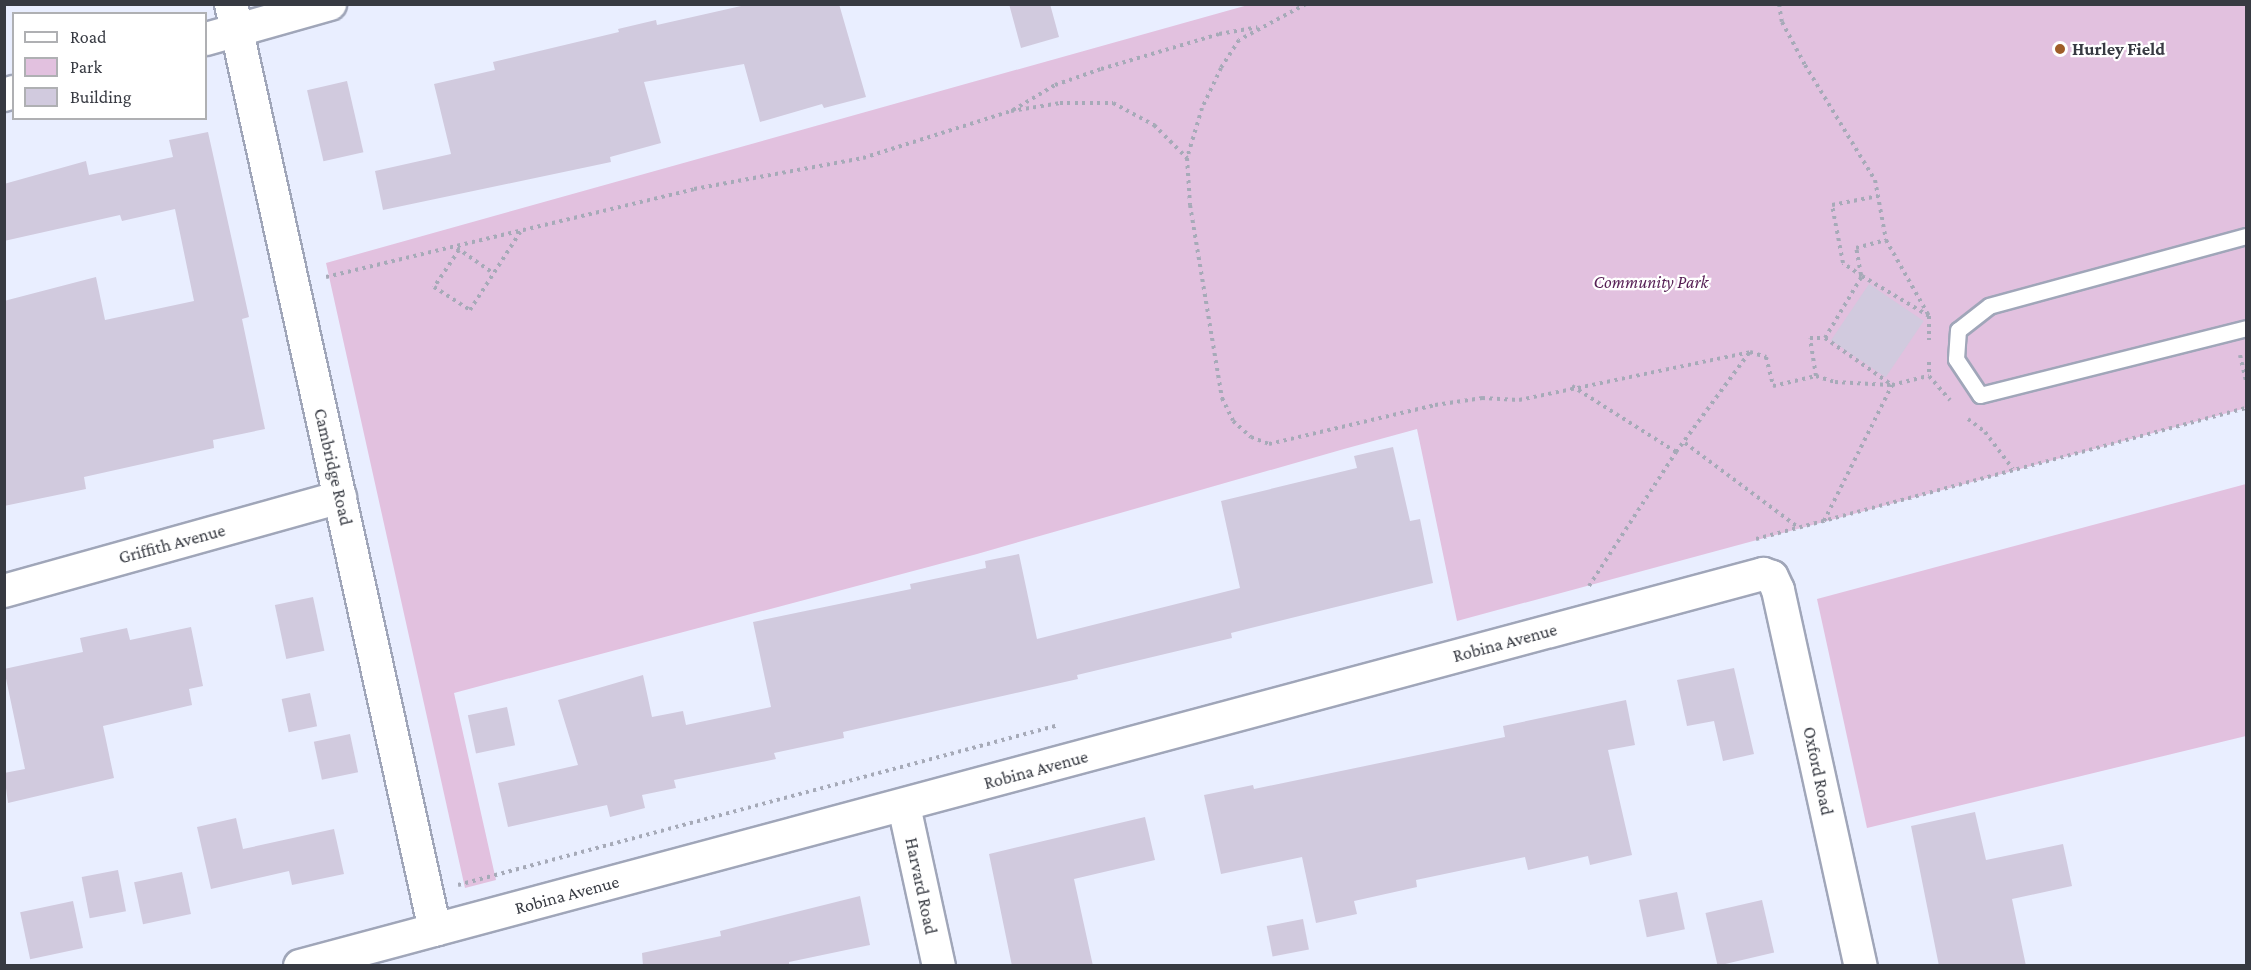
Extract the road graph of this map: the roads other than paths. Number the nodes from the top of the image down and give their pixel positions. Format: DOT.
graph roads {
  1 [pos="330,4"];
  2 [pos="233,18"];
  3 [pos="207,38"];
  4 [pos="2247,236"];
  5 [pos="2247,328"];
  6 [pos="340,497"];
  7 [pos="1772,577"];
  8 [pos="4,591"];
  9 [pos="904,806"];
  10 [pos="435,930"];
  11 [pos="300,966"];
  12 [pos="939,966"];
  13 [pos="1861,966"];
  1 -- 2 [label="street"];
  2 -- 3 [label="street"];
  2 -- 6 [label="street, Cambridge Road"];
  4 -- 5 [label="lane"];
  6 -- 8 [label="street, Griffith Avenue"];
  6 -- 10 [label="street, Cambridge Road"];
  7 -- 9 [label="street, Robina Avenue"];
  7 -- 13 [label="street, Oxford Road"];
  9 -- 10 [label="street, Robina Avenue"];
  9 -- 12 [label="street, Harvard Road"];
  10 -- 11 [label="street, Robina Avenue"];
}
